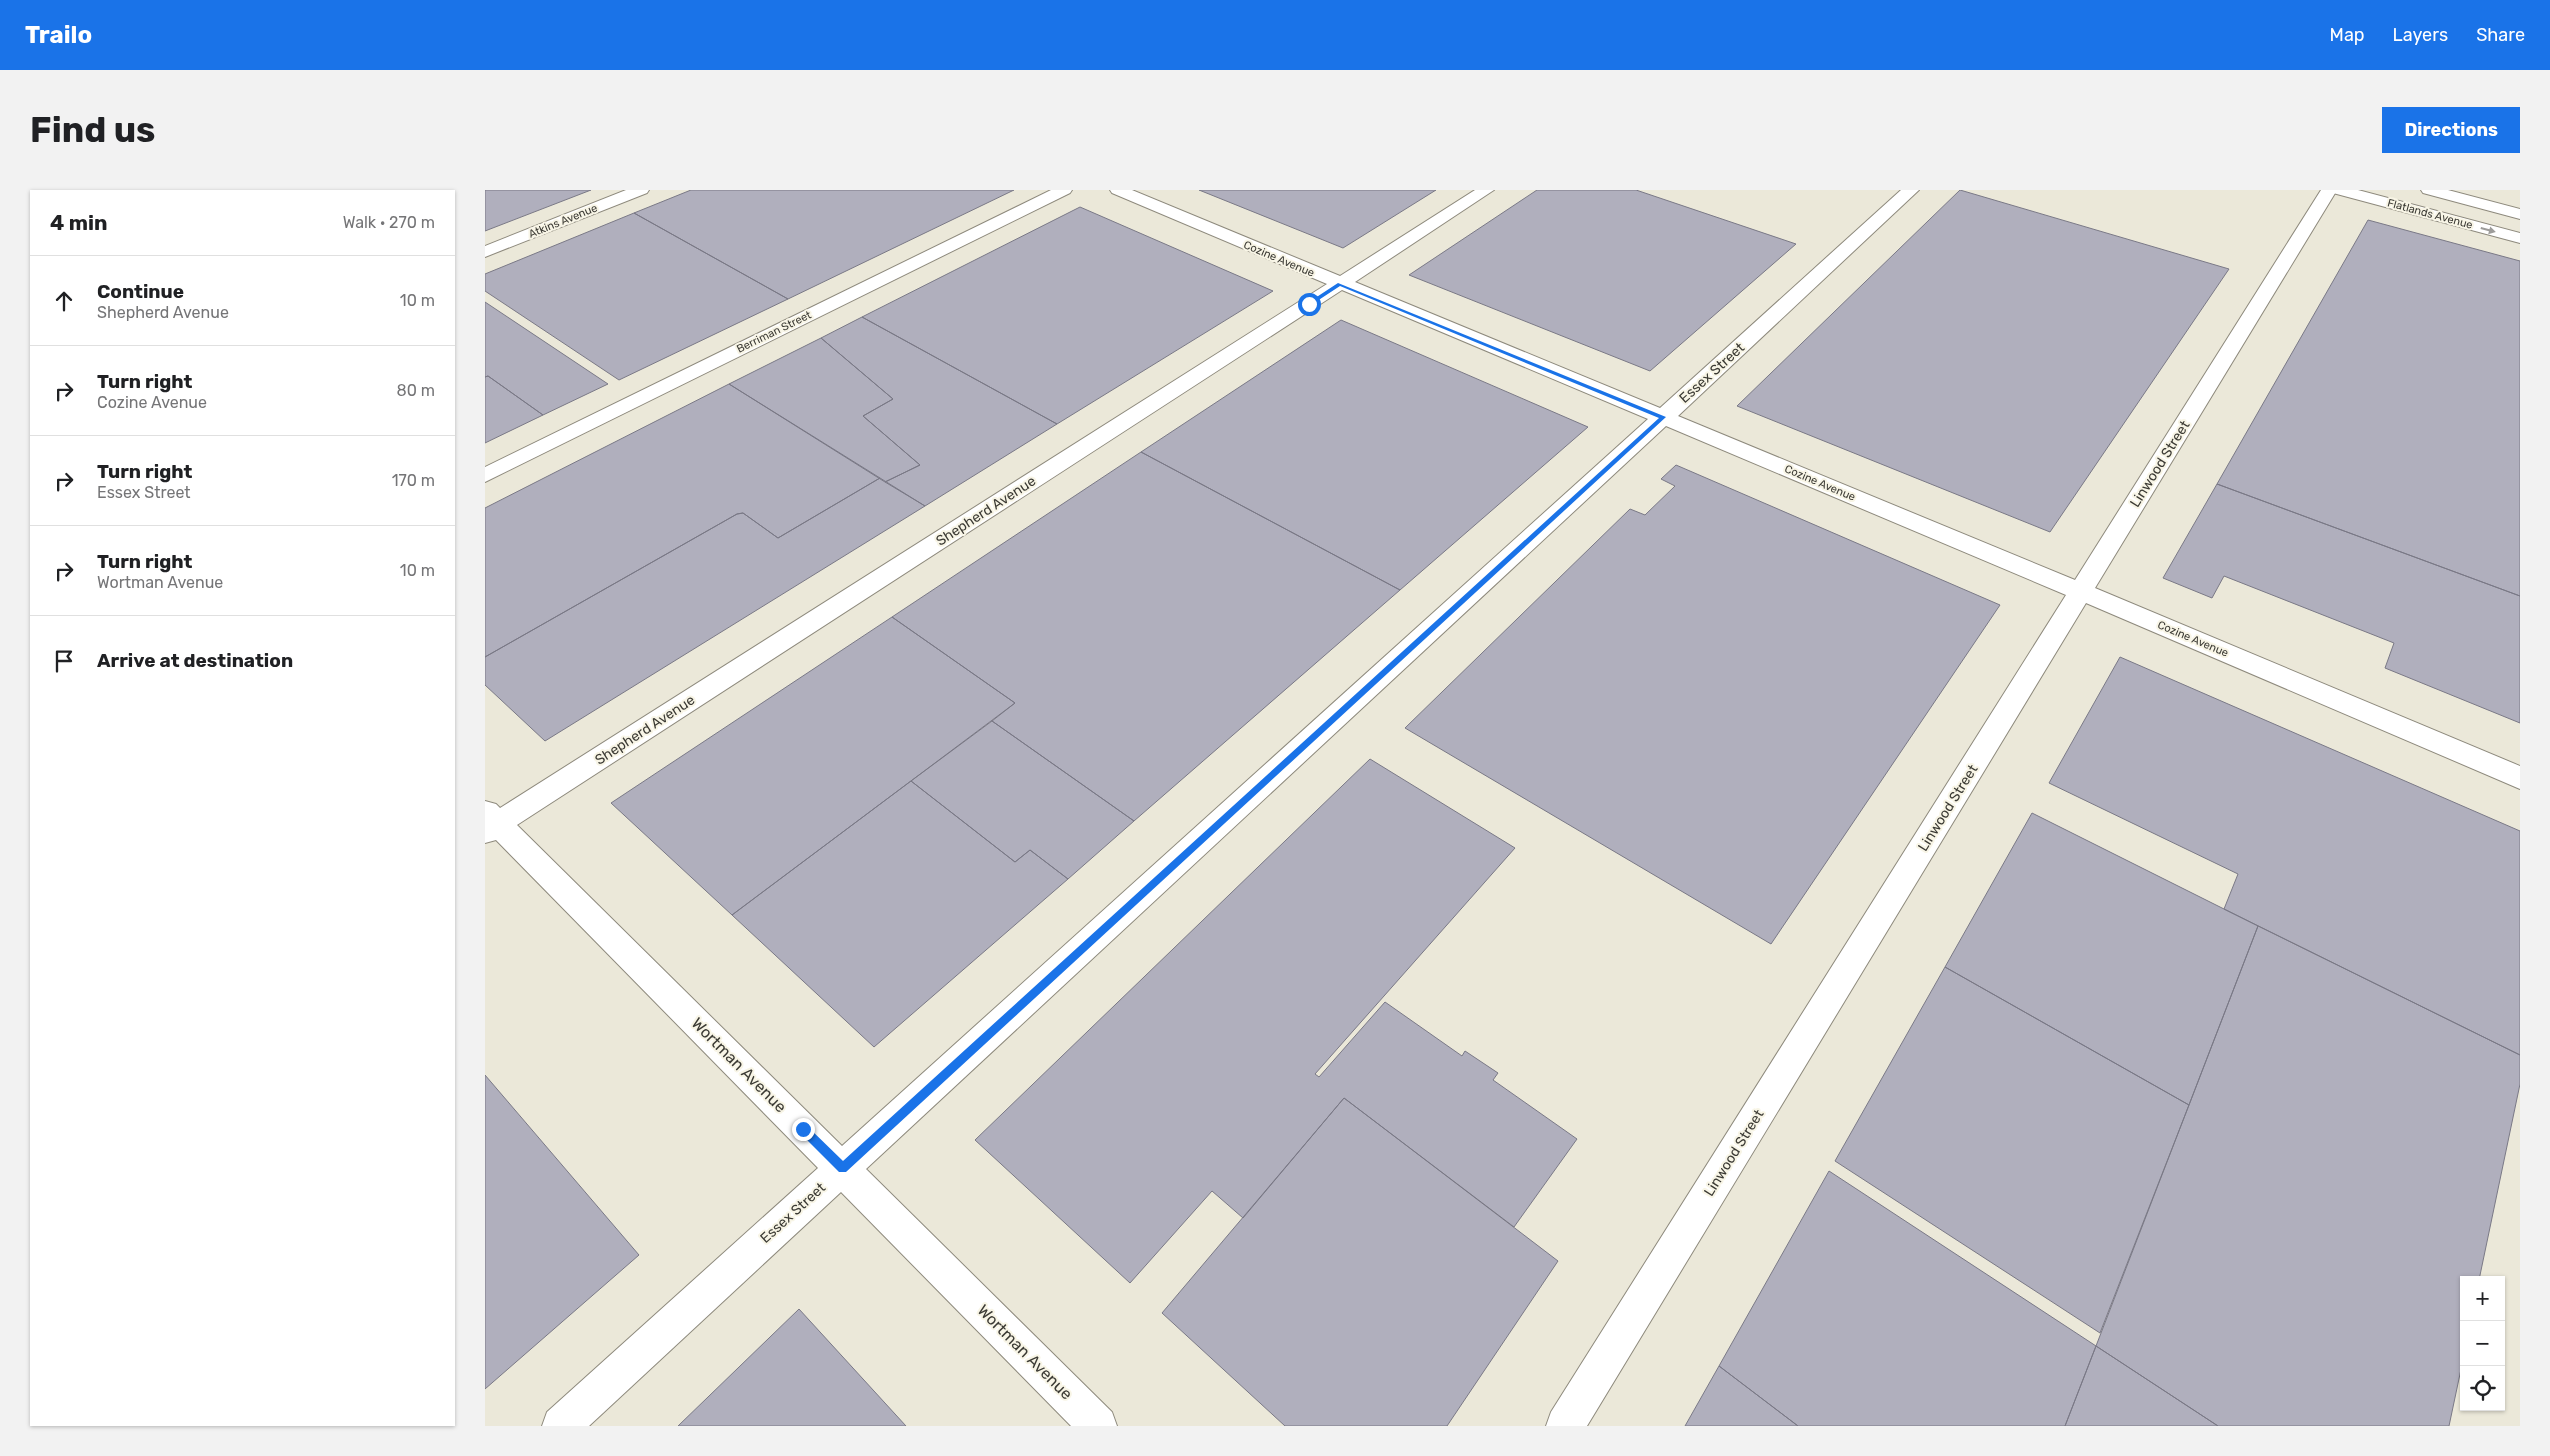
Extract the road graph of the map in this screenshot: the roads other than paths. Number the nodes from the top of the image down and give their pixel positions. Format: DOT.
graph roads {
  1 [pos="641,190"];
  2 [pos="1064,190"];
  3 [pos="1118,190"];
  4 [pos="1487,190"];
  5 [pos="1911,190"];
  6 [pos="2329,190"];
  7 [pos="2339,190"];
  8 [pos="2429,190"];
  9 [pos="2520,214"];
  10 [pos="2520,238"];
  11 [pos="485,252"];
  12 [pos="1340,284"];
  13 [pos="1663,417"];
  14 [pos="485,475"];
  15 [pos="2082,592"];
  16 [pos="2520,778"];
  17 [pos="489,822"];
  18 [pos="843,1168"];
  19 [pos="561,1426"];
  20 [pos="1098,1426"];
  21 [pos="1565,1426"];
  1 -- 11 [label="street, Atkins Avenue"];
  2 -- 14 [label="street, Berriman Street"];
  3 -- 12 [label="street, Cozine Avenue"];
  4 -- 12 [label="street, Shepherd Avenue"];
  5 -- 13 [label="street, Essex Street"];
  6 -- 15 [label="street, Linwood Street"];
  7 -- 10 [label="street, Flatlands Avenue, one-way"];
  8 -- 9 [label="street, Flatlands Avenue"];
  12 -- 13 [label="street, Cozine Avenue"];
  12 -- 17 [label="street, Shepherd Avenue"];
  13 -- 15 [label="street, Cozine Avenue"];
  13 -- 18 [label="street, Essex Street"];
  15 -- 16 [label="street, Cozine Avenue"];
  15 -- 21 [label="street, Linwood Street"];
  17 -- 18 [label="street, Wortman Avenue"];
  18 -- 19 [label="street, Essex Street"];
  18 -- 20 [label="street, Wortman Avenue"];
}
